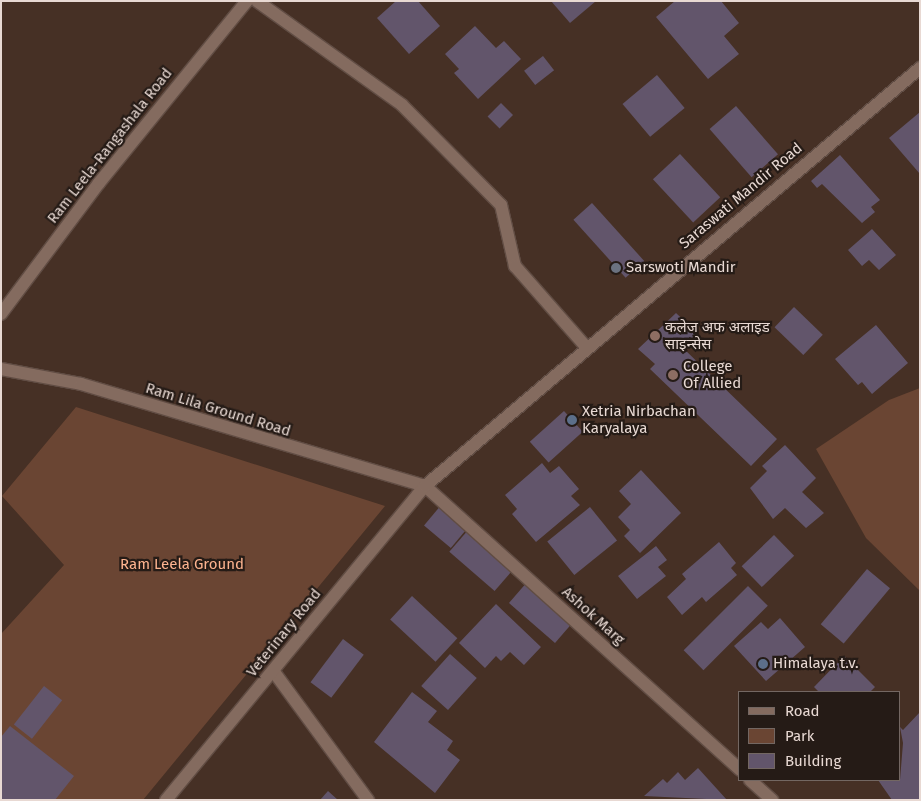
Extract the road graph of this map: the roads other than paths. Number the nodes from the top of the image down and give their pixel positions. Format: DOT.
graph roads {
  1 [pos="247,1"];
  2 [pos="257,1"];
  3 [pos="920,68"];
  4 [pos="1,314"];
  5 [pos="587,348"];
  6 [pos="1,368"];
  7 [pos="425,486"];
  8 [pos="274,672"];
  9 [pos="738,768"];
  10 [pos="751,781"];
  11 [pos="166,800"];
  12 [pos="368,800"];
  13 [pos="772,800"];
  1 -- 4 [label="street, Ram Leela-Rangashala Road"];
  2 -- 5 [label="street"];
  3 -- 5 [label="street, Saraswati Mandir Road"];
  5 -- 7 [label="street, Saraswati Mandir Road"];
  6 -- 7 [label="street, Ram Lila Ground Road"];
  7 -- 8 [label="street, Veterinary Road"];
  7 -- 9 [label="street, Ashok Marg"];
  8 -- 11 [label="street, Veterinary Road"];
  8 -- 12 [label="street"];
  10 -- 13 [label="street"];
}
